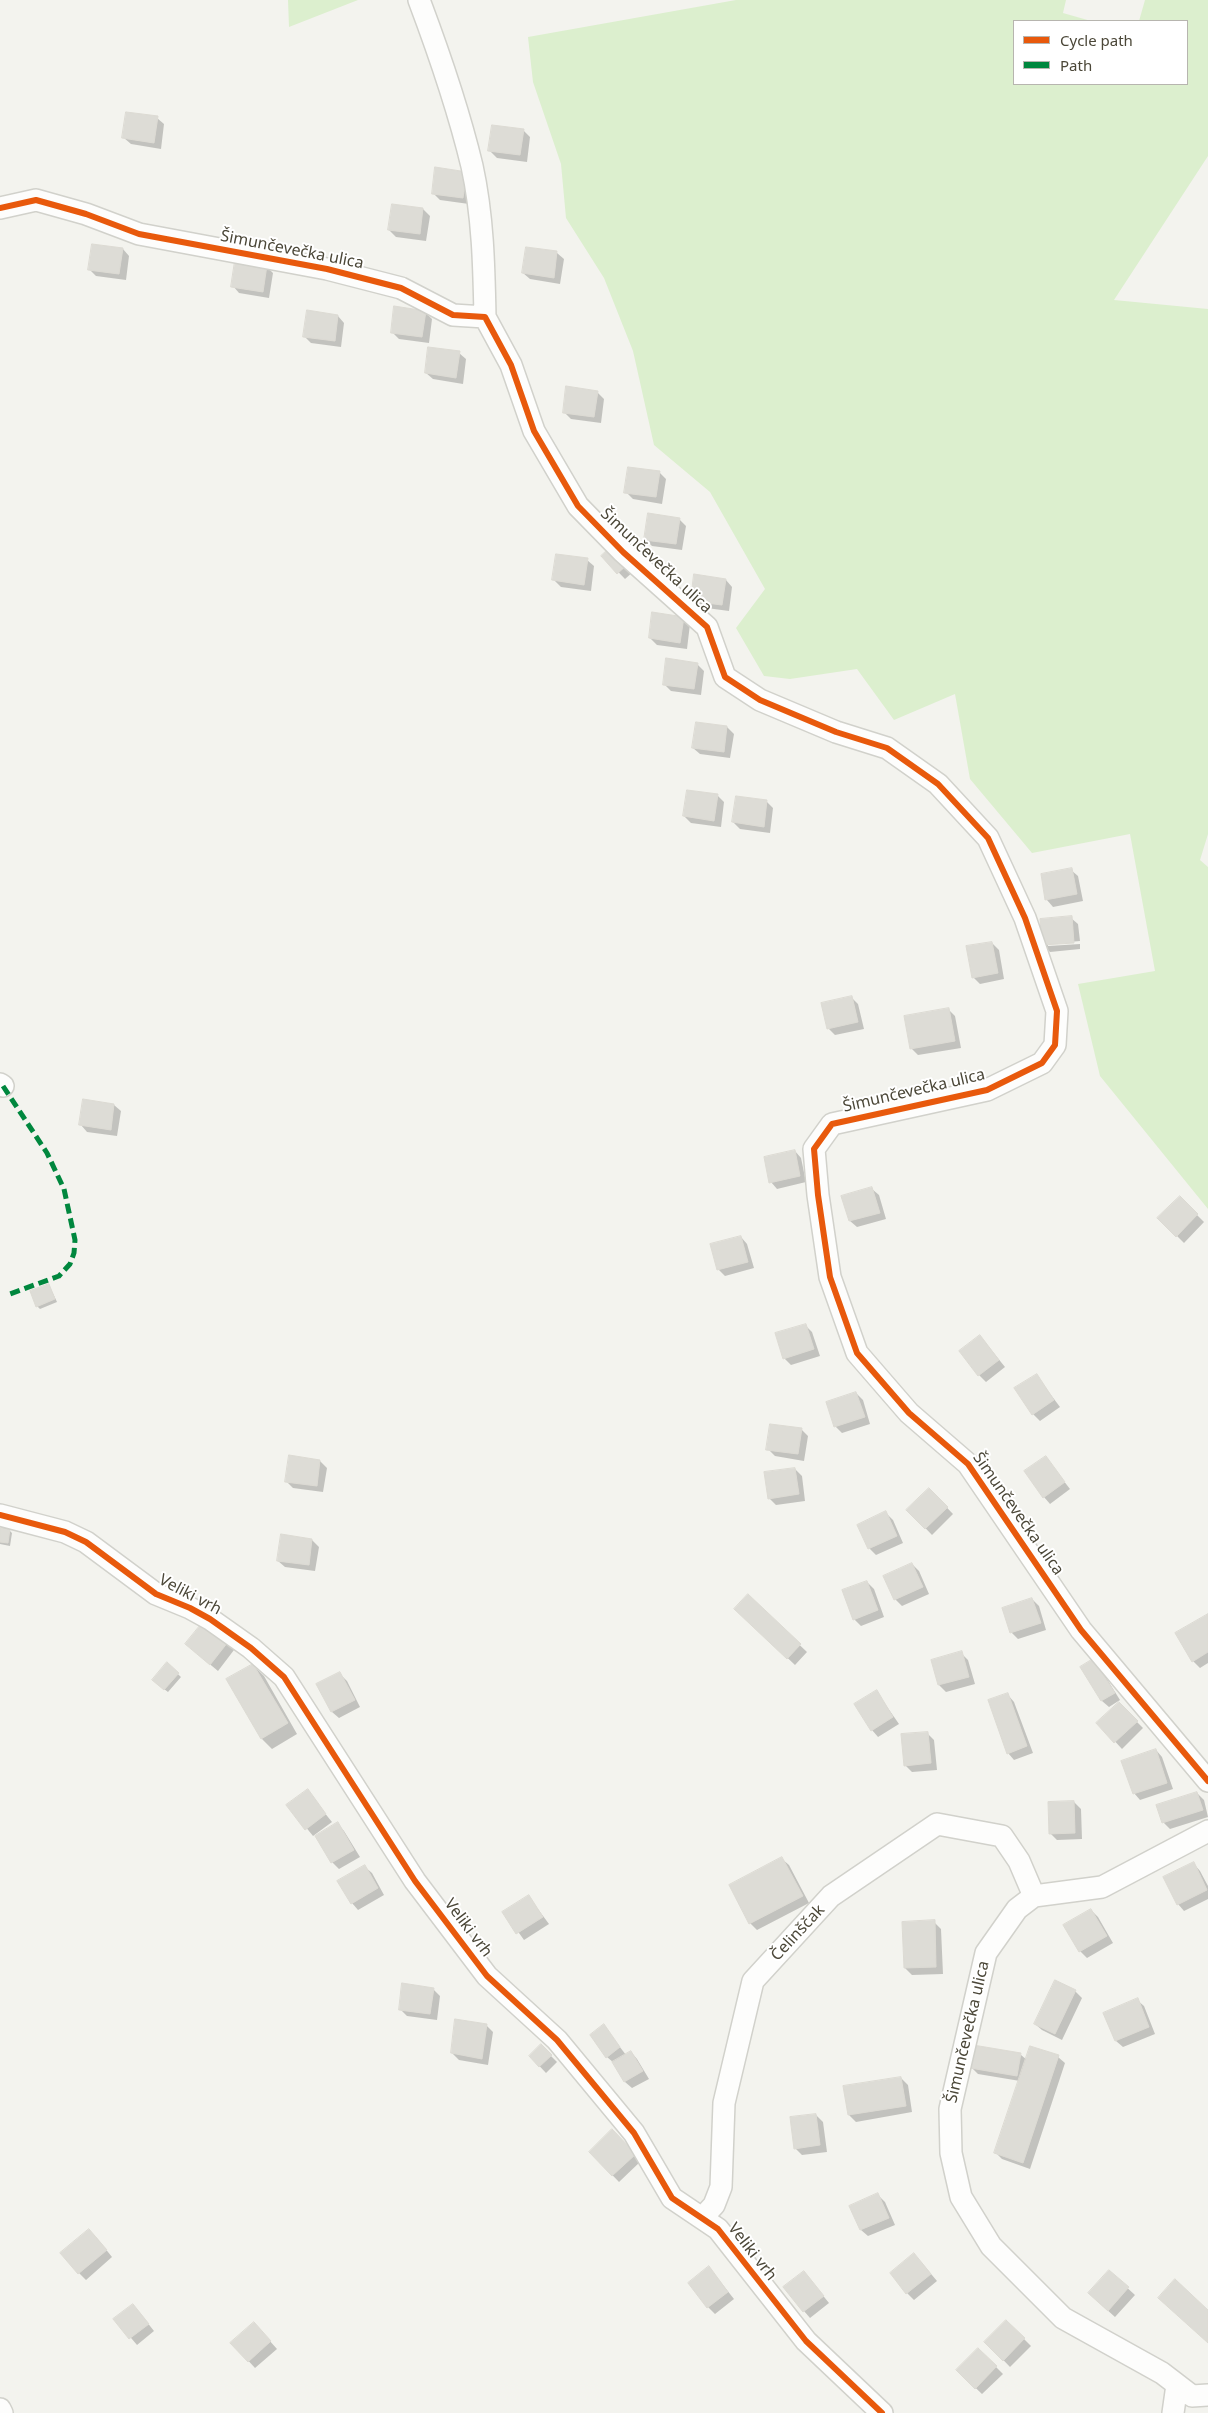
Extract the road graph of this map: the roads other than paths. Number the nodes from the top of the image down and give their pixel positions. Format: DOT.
graph roads {
  1 [pos="419,0"];
  2 [pos="0,208"];
  3 [pos="485,317"];
  4 [pos="0,1515"];
  5 [pos="1208,1782"];
  6 [pos="1208,1831"];
  7 [pos="1034,1896"];
  8 [pos="703,2217"];
  9 [pos="1177,2385"];
  10 [pos="1208,2395"];
  11 [pos="0,2409"];
  12 [pos="2,2413"];
  13 [pos="882,2413"];
  14 [pos="1173,2413"];
  1 -- 3 [label="street, Šimunčevečka ulica"];
  2 -- 3 [label="street, Šimunčevečka ulica"];
  3 -- 5 [label="street, Šimunčevečka ulica"];
  4 -- 8 [label="street, Veliki vrh"];
  6 -- 7 [label="street"];
  7 -- 8 [label="street, Čelinščak"];
  7 -- 9 [label="street, Šimunčevečka ulica"];
  8 -- 13 [label="street, Veliki vrh"];
  9 -- 10 [label="street, Šimunčevečka ulica"];
  9 -- 14 [label="street"];
  11 -- 12 [label="street"];
}
